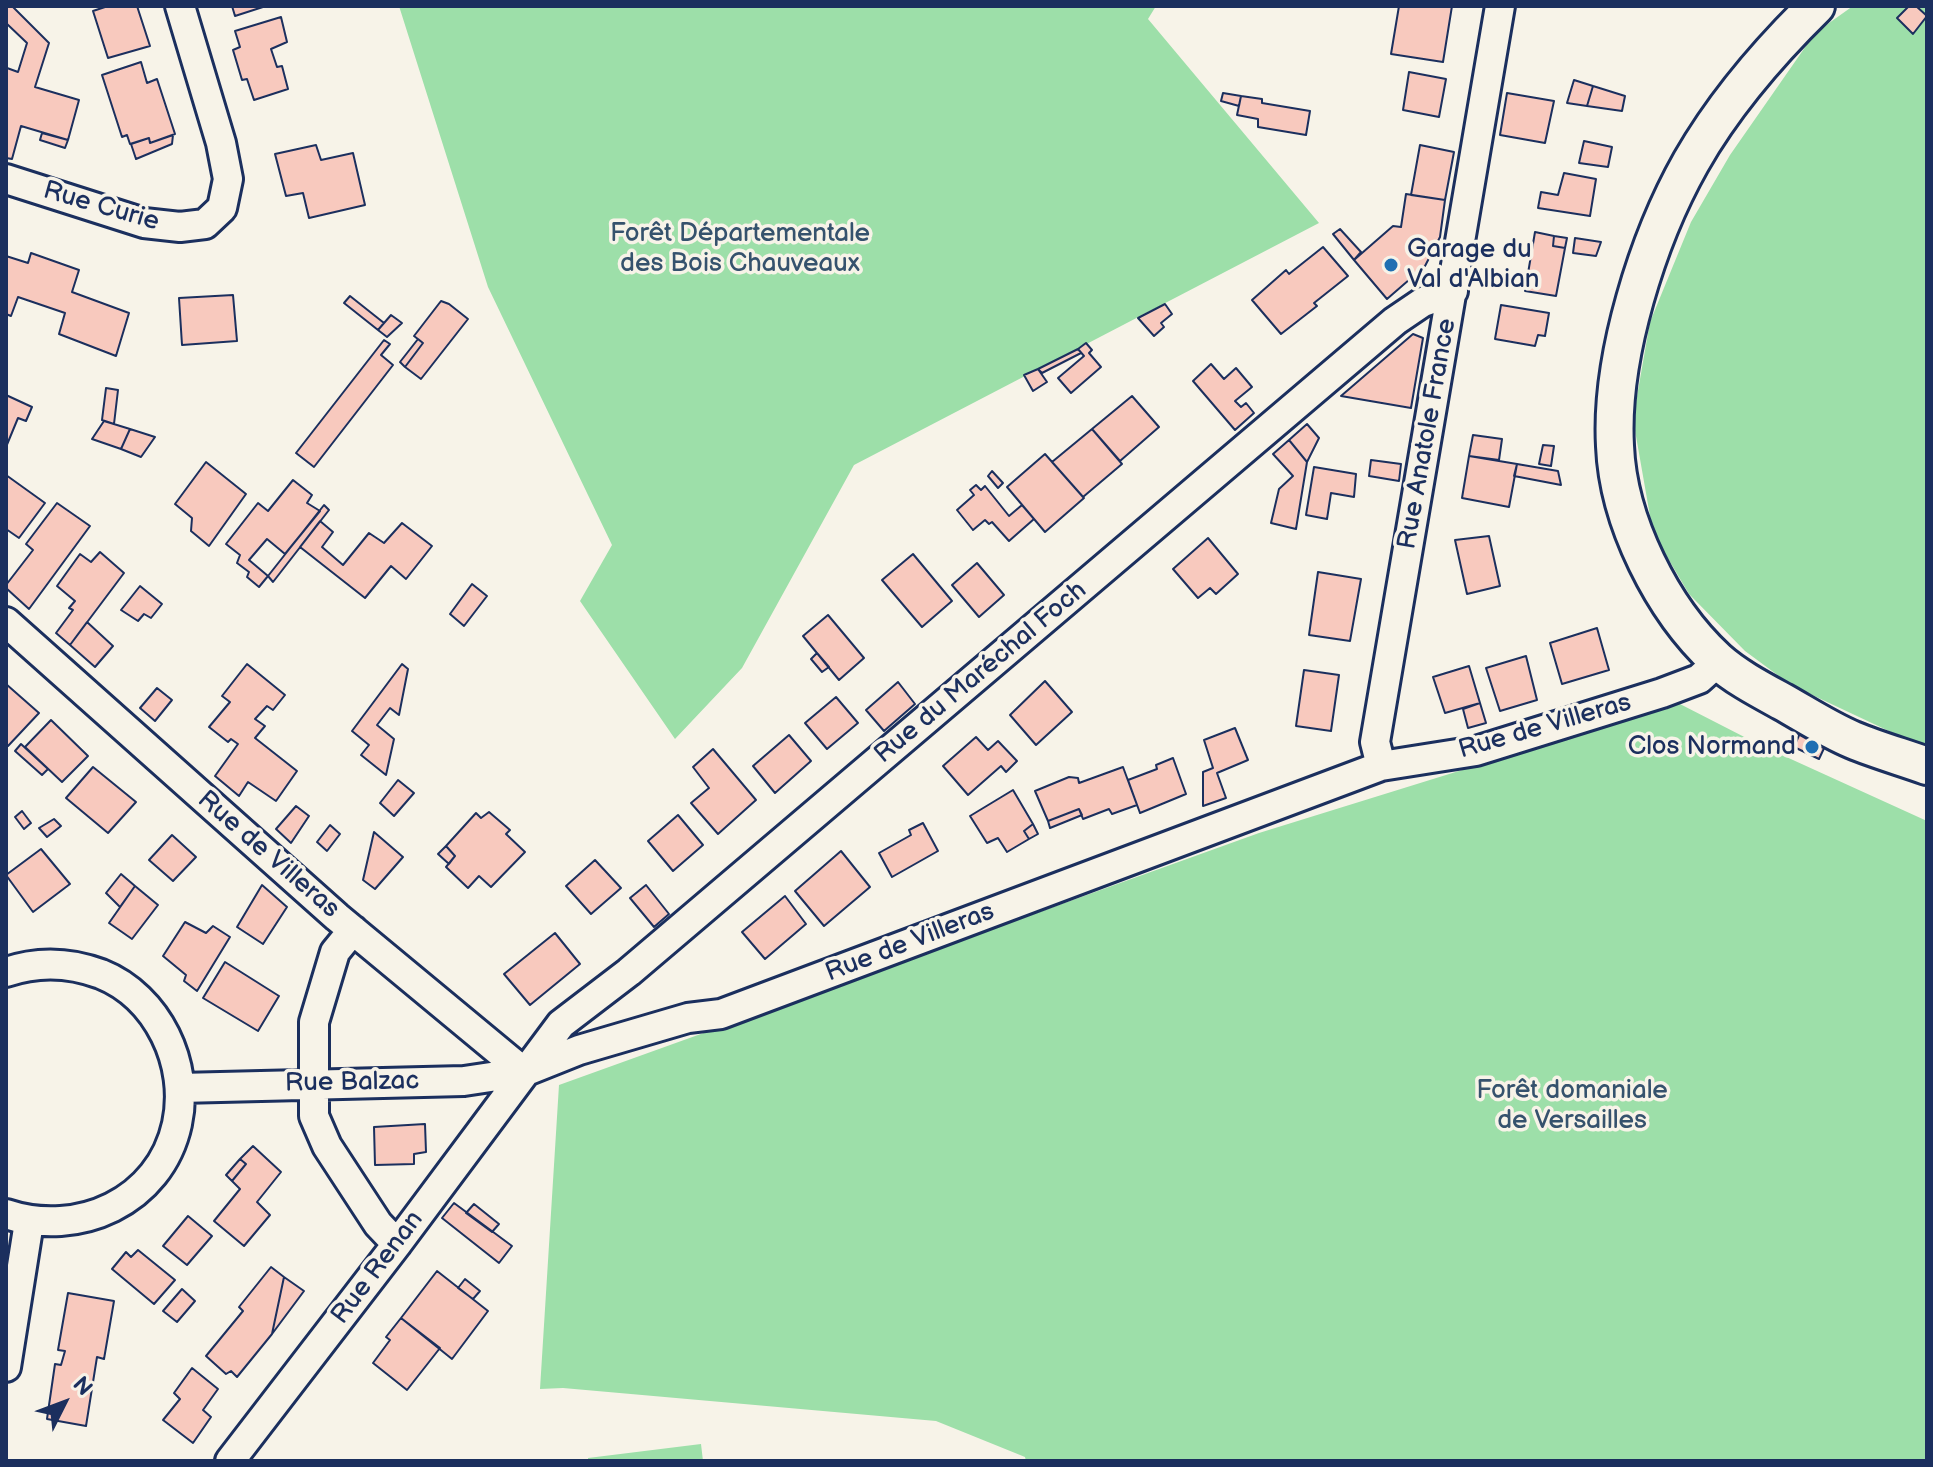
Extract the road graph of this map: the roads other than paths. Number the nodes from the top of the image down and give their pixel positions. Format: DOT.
graph roads {
  1 [pos="180,6"];
  2 [pos="1500,6"];
  3 [pos="1816,6"];
  4 [pos="6,179"];
  5 [pos="1453,291"];
  6 [pos="6,622"];
  7 [pos="1719,661"];
  8 [pos="1381,766"];
  9 [pos="1927,766"];
  10 [pos="353,930"];
  11 [pos="6,972"];
  12 [pos="561,1024"];
  13 [pos="579,1050"];
  14 [pos="524,1072"];
  15 [pos="313,1083"];
  16 [pos="180,1088"];
  17 [pos="18,1218"];
  18 [pos="397,1244"];
  19 [pos="6,1367"];
  20 [pos="230,1461"];
  1 -- 4 [label="street, Rue Curie"];
  2 -- 5 [label="street, Rue Anatole France"];
  3 -- 7 [label="street"];
  5 -- 8 [label="street, Rue Anatole France"];
  5 -- 12 [label="street, Rue du Maréchal Foch"];
  6 -- 10 [label="street, Rue de Villeras"];
  7 -- 8 [label="street, Rue de Villeras"];
  7 -- 9 [label="street"];
  8 -- 13 [label="street, Rue de Villeras"];
  10 -- 14 [label="street, Rue de Villeras"];
  10 -- 15 [label="street"];
  11 -- 16 [label="street"];
  12 -- 13 [label="street"];
  12 -- 14 [label="street, Rue du Maréchal Foch"];
  13 -- 14 [label="street, Rue de Villeras"];
  14 -- 15 [label="street, Rue Balzac"];
  14 -- 18 [label="street, Rue Renan"];
  15 -- 16 [label="street, Rue Balzac"];
  15 -- 18 [label="street"];
  16 -- 17 [label="street"];
  17 -- 19 [label="street"];
  18 -- 20 [label="street, Rue Renan"];
}
